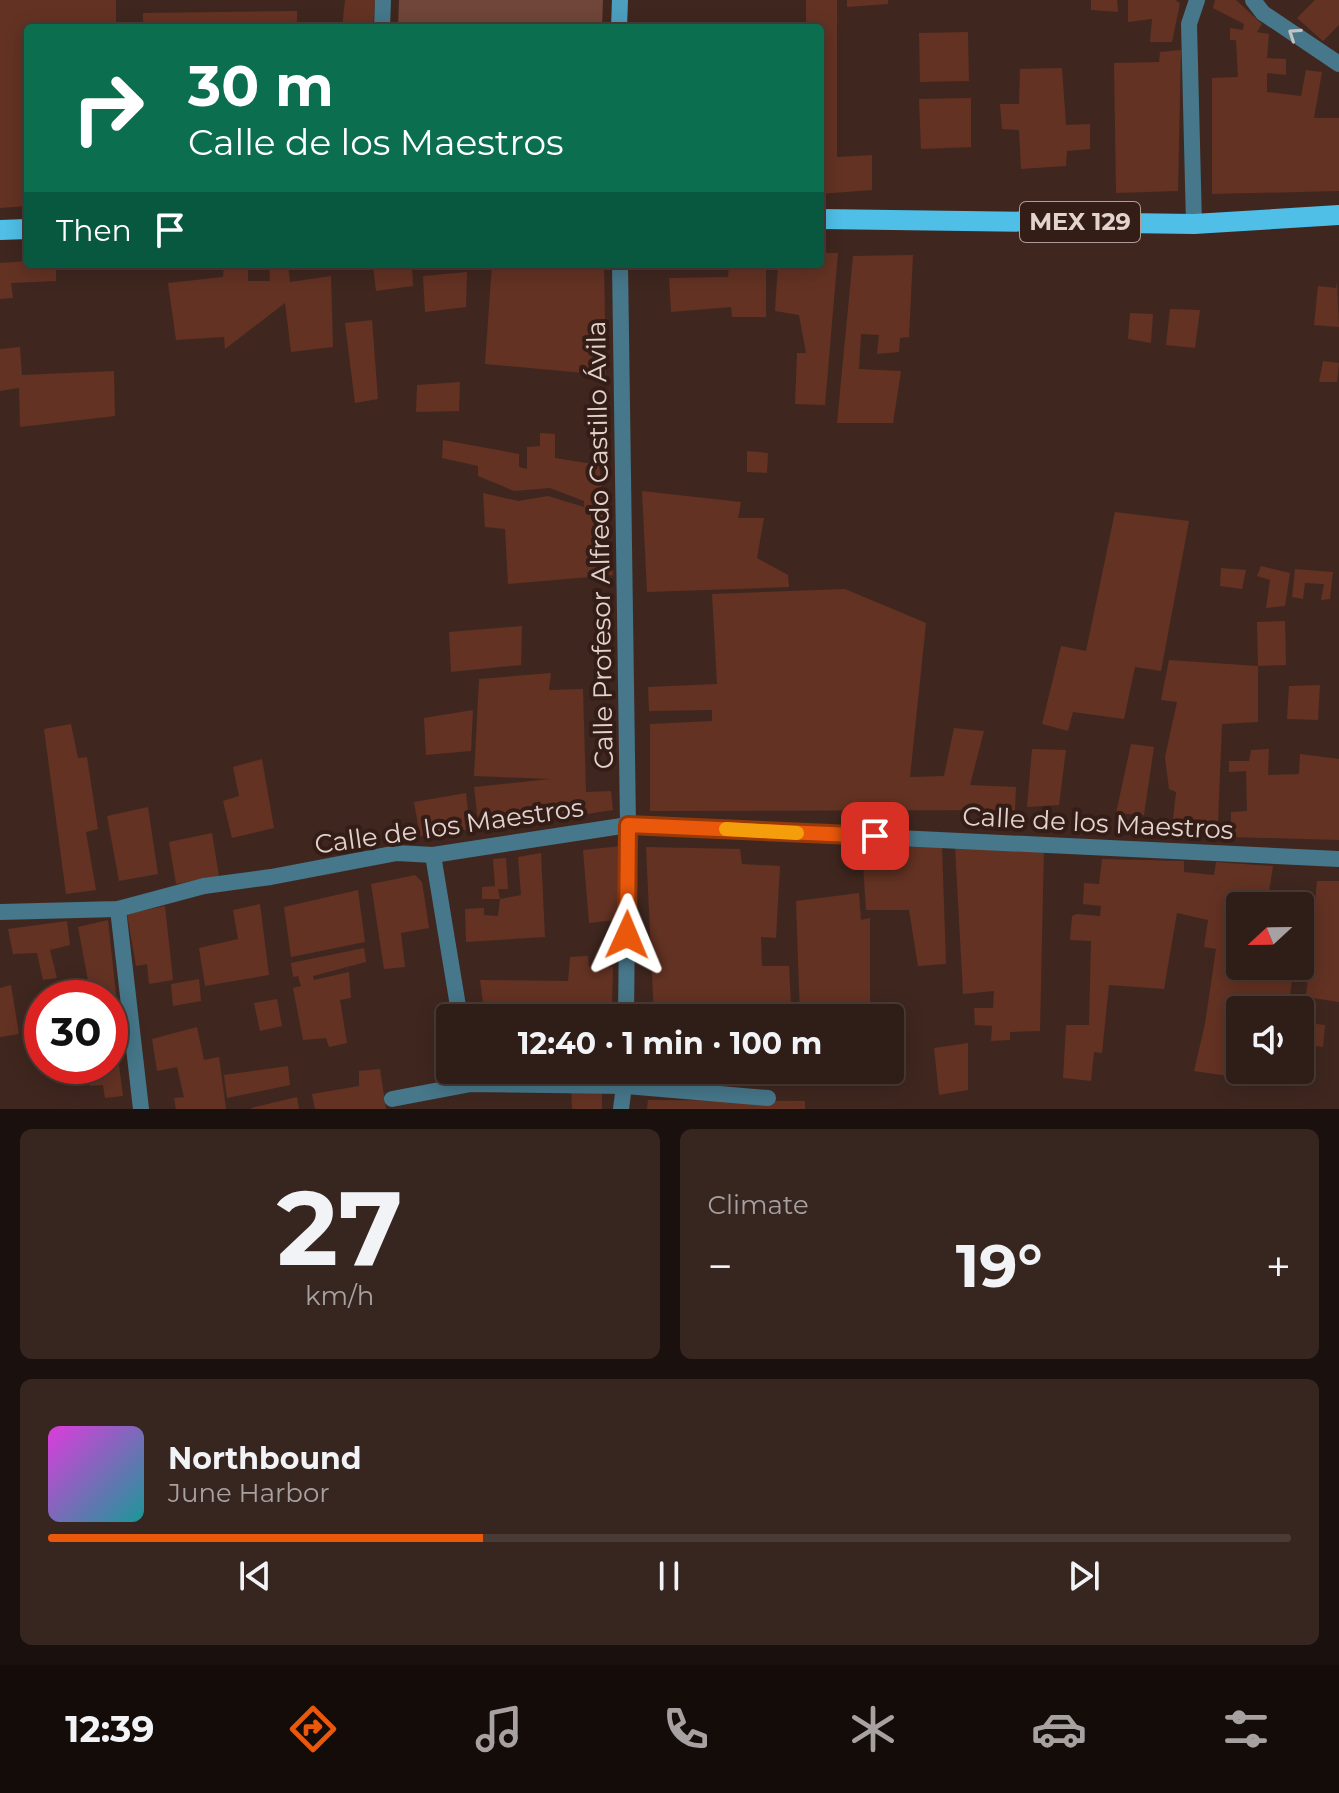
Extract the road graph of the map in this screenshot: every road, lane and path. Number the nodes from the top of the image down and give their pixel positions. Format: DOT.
graph roads {
  1 [pos="383,0"];
  2 [pos="620,0"];
  3 [pos="1197,0"];
  4 [pos="1253,0"];
  5 [pos="382,24"];
  6 [pos="619,24"];
  7 [pos="1339,64"];
  8 [pos="1339,215"];
  9 [pos="824,219"];
  10 [pos="1194,224"];
  11 [pos="24,229"];
  12 [pos="0,230"];
  13 [pos="620,268"];
  14 [pos="628,825"];
  15 [pos="433,855"];
  16 [pos="1339,859"];
  17 [pos="118,909"];
  18 [pos="0,912"];
  19 [pos="458,1004"];
  20 [pos="626,1004"];
  21 [pos="445,1084"];
  22 [pos="625,1084"];
  23 [pos="669,1084"];
  24 [pos="768,1098"];
  25 [pos="392,1099"];
  26 [pos="141,1109"];
  27 [pos="621,1109"];
  1 -- 5 [label="street"];
  2 -- 6 [label="main road"];
  3 -- 10 [label="street"];
  7 -- 4 [label="street, one-way"];
  8 -- 10 [label="main road, MEX 129"];
  9 -- 10 [label="main road, MEX 129"];
  11 -- 12 [label="main road"];
  13 -- 14 [label="street, Calle Profesor Alfredo Castillo Ávila"];
  14 -- 15 [label="street, Calle de los Maestros"];
  14 -- 16 [label="street, Calle de los Maestros"];
  14 -- 20 [label="street, Calle Profesor Alfredo Castillo Ávila"];
  15 -- 17 [label="street, Calle de los Maestros"];
  15 -- 19 [label="street"];
  17 -- 18 [label="street, Calle de los Maestros"];
  17 -- 26 [label="street"];
  21 -- 25 [label="street"];
  22 -- 27 [label="street"];
  23 -- 24 [label="street"];
}
